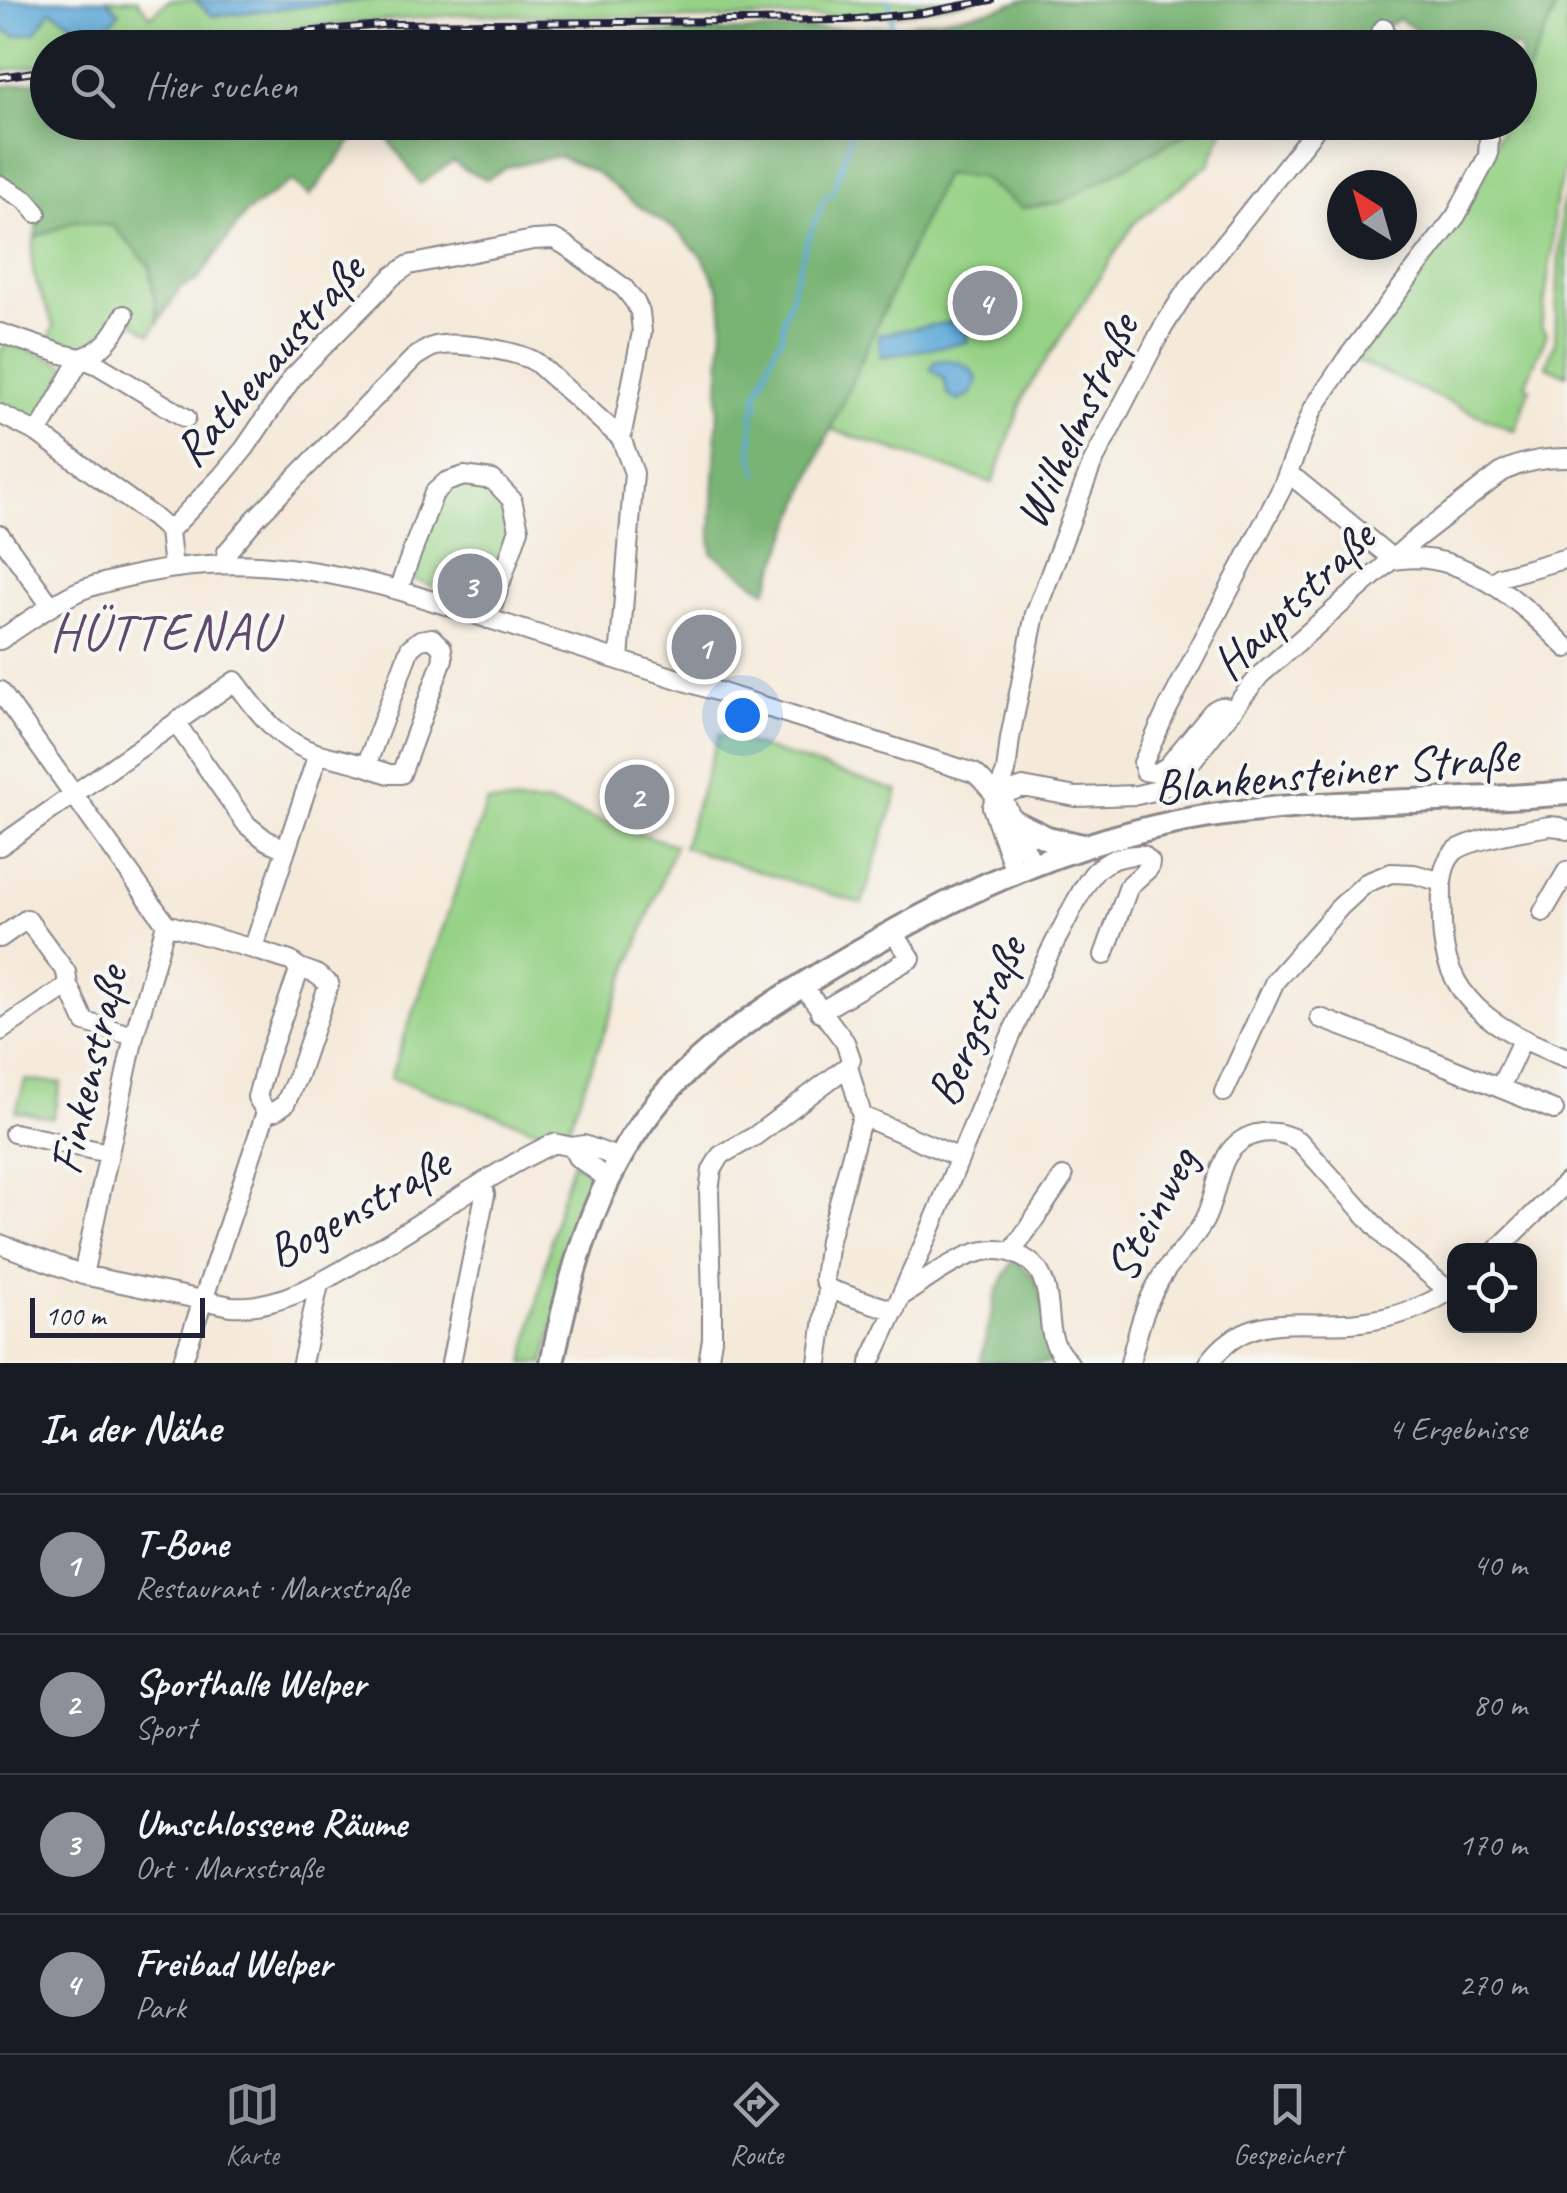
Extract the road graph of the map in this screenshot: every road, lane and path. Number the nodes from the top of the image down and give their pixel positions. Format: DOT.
graph roads {
  1 [pos="1307,140"];
  2 [pos="1489,140"];
  3 [pos="0,185"];
  4 [pos="37,213"];
  5 [pos="124,315"];
  6 [pos="1,337"];
  7 [pos="81,358"];
  8 [pos="0,414"];
  9 [pos="186,418"];
  10 [pos="38,433"];
  11 [pos="620,438"];
  12 [pos="1567,458"];
  13 [pos="1287,476"];
  14 [pos="1436,522"];
  15 [pos="169,531"];
  16 [pos="0,535"];
  17 [pos="1567,558"];
  18 [pos="1431,559"];
  19 [pos="1394,560"];
  20 [pos="224,564"];
  21 [pos="172,568"];
  22 [pos="1494,585"];
  23 [pos="398,590"];
  24 [pos="443,605"];
  25 [pos="51,606"];
  26 [pos="488,620"];
  27 [pos="432,638"];
  28 [pos="0,640"];
  29 [pos="1566,645"];
  30 [pos="618,660"];
  31 [pos="0,692"];
  32 [pos="1233,710"];
  33 [pos="176,723"];
  34 [pos="318,754"];
  35 [pos="366,766"];
  36 [pos="1567,793"];
  37 [pos="74,794"];
  38 [pos="995,796"];
  39 [pos="1014,822"];
  40 [pos="1567,830"];
  41 [pos="0,846"];
  42 [pos="1082,846"];
  43 [pos="286,850"];
  44 [pos="1024,868"];
  45 [pos="1567,871"];
  46 [pos="1442,882"];
  47 [pos="1542,912"];
  48 [pos="166,924"];
  49 [pos="894,932"];
  50 [pos="0,938"];
  51 [pos="254,949"];
  52 [pos="1104,954"];
  53 [pos="300,968"];
  54 [pos="68,985"];
  55 [pos="802,986"];
  56 [pos="820,1012"];
  57 [pos="1320,1018"];
  58 [pos="0,1031"];
  59 [pos="134,1036"];
  60 [pos="1522,1040"];
  61 [pos="1567,1058"];
  62 [pos="848,1066"];
  63 [pos="1500,1088"];
  64 [pos="1224,1092"];
  65 [pos="1554,1110"];
  66 [pos="266,1112"];
  67 [pos="862,1116"];
  68 [pos="14,1133"];
  69 [pos="108,1153"];
  70 [pos="960,1158"];
  71 [pos="614,1168"];
  72 [pos="1063,1177"];
  73 [pos="1567,1182"];
  74 [pos="483,1184"];
  75 [pos="1504,1243"];
  76 [pos="0,1244"];
  77 [pos="1012,1252"];
  78 [pos="83,1275"];
  79 [pos="319,1284"];
  80 [pos="1447,1286"];
  81 [pos="828,1289"];
  82 [pos="1447,1293"];
  83 [pos="202,1300"];
  84 [pos="899,1303"];
  85 [pos="182,1363"];
  86 [pos="302,1363"];
  87 [pos="451,1363"];
  88 [pos="552,1363"];
  89 [pos="708,1363"];
  90 [pos="818,1363"];
  91 [pos="870,1363"];
  92 [pos="1069,1363"];
  93 [pos="1130,1363"];
  94 [pos="1209,1363"];
  1 -- 38 [label="street, Wilhelmstraße"];
  2 -- 13 [label="street"];
  3 -- 4 [label="street"];
  5 -- 7 [label="street"];
  6 -- 7 [label="street"];
  7 -- 9 [label="street"];
  7 -- 10 [label="street"];
  8 -- 10 [label="street"];
  10 -- 15 [label="street"];
  11 -- 15 [label="street, Rathenaustraße"];
  11 -- 20 [label="street"];
  11 -- 30 [label="street"];
  12 -- 14 [label="street, Hauptstraße"];
  13 -- 19 [label="street"];
  13 -- 32 [label="street"];
  14 -- 18 [label="street, Hauptstraße"];
  14 -- 19 [label="street, Hauptstraße"];
  15 -- 21 [label="street"];
  16 -- 25 [label="street"];
  17 -- 22 [label="street"];
  18 -- 19 [label="street"];
  18 -- 22 [label="street"];
  19 -- 32 [label="street, Hauptstraße"];
  20 -- 21 [label="street"];
  20 -- 23 [label="street"];
  21 -- 25 [label="street"];
  22 -- 29 [label="street"];
  23 -- 24 [label="street"];
  23 -- 26 [label="street"];
  24 -- 26 [label="street"];
  24 -- 27 [label="street"];
  25 -- 28 [label="street"];
  26 -- 30 [label="street"];
  27 -- 35 [label="street"];
  27 -- 35 [label="street"];
  30 -- 38 [label="street"];
  31 -- 37 [label="street, Finkenstraße"];
  32 -- 38 [label="street, Hauptstraße"];
  33 -- 34 [label="street"];
  33 -- 37 [label="street"];
  33 -- 43 [label="street"];
  34 -- 35 [label="street"];
  34 -- 43 [label="street"];
  36 -- 42 [label="main road, Blankensteiner Straße"];
  37 -- 41 [label="street"];
  37 -- 48 [label="street, Finkenstraße"];
  38 -- 39 [label="street"];
  38 -- 44 [label="street"];
  39 -- 42 [label="main road"];
  39 -- 44 [label="street"];
  40 -- 46 [label="street"];
  42 -- 44 [label="main road, Blankensteiner Straße"];
  43 -- 51 [label="street"];
  44 -- 49 [label="main road, Blankensteiner Straße"];
  45 -- 47 [label="street"];
  46 -- 60 [label="street"];
  46 -- 64 [label="street"];
  48 -- 51 [label="street"];
  48 -- 59 [label="street, Finkenstraße"];
  49 -- 55 [label="main road, Blankensteiner Straße"];
  49 -- 56 [label="street"];
  50 -- 54 [label="street"];
  51 -- 53 [label="street"];
  52 -- 70 [label="street, Bergstraße"];
  53 -- 66 [label="street"];
  53 -- 66 [label="street"];
  54 -- 58 [label="street"];
  54 -- 59 [label="street"];
  55 -- 56 [label="street"];
  55 -- 71 [label="main road, Blankensteiner Straße"];
  56 -- 62 [label="street"];
  57 -- 63 [label="street"];
  59 -- 69 [label="street, Finkenstraße"];
  60 -- 61 [label="street"];
  60 -- 63 [label="street"];
  62 -- 67 [label="street"];
  62 -- 89 [label="street"];
  63 -- 65 [label="street"];
  66 -- 83 [label="street"];
  67 -- 70 [label="street"];
  67 -- 81 [label="street"];
  68 -- 69 [label="street"];
  69 -- 78 [label="street, Finkenstraße"];
  70 -- 84 [label="street, Bergstraße"];
  71 -- 74 [label="street, Bogenstraße"];
  71 -- 88 [label="main road, Blankensteiner Straße"];
  72 -- 77 [label="street"];
  73 -- 75 [label="street"];
  74 -- 79 [label="street, Bogenstraße"];
  74 -- 87 [label="street"];
  76 -- 78 [label="street, Bogenstraße"];
  77 -- 84 [label="street"];
  77 -- 92 [label="street"];
  78 -- 83 [label="street, Bogenstraße"];
  79 -- 83 [label="street, Bogenstraße"];
  79 -- 86 [label="street"];
  80 -- 93 [label="street, Steinweg"];
  81 -- 84 [label="street"];
  81 -- 90 [label="street"];
  82 -- 94 [label="street"];
  83 -- 85 [label="street"];
  84 -- 91 [label="street, Bergstraße"];
}
